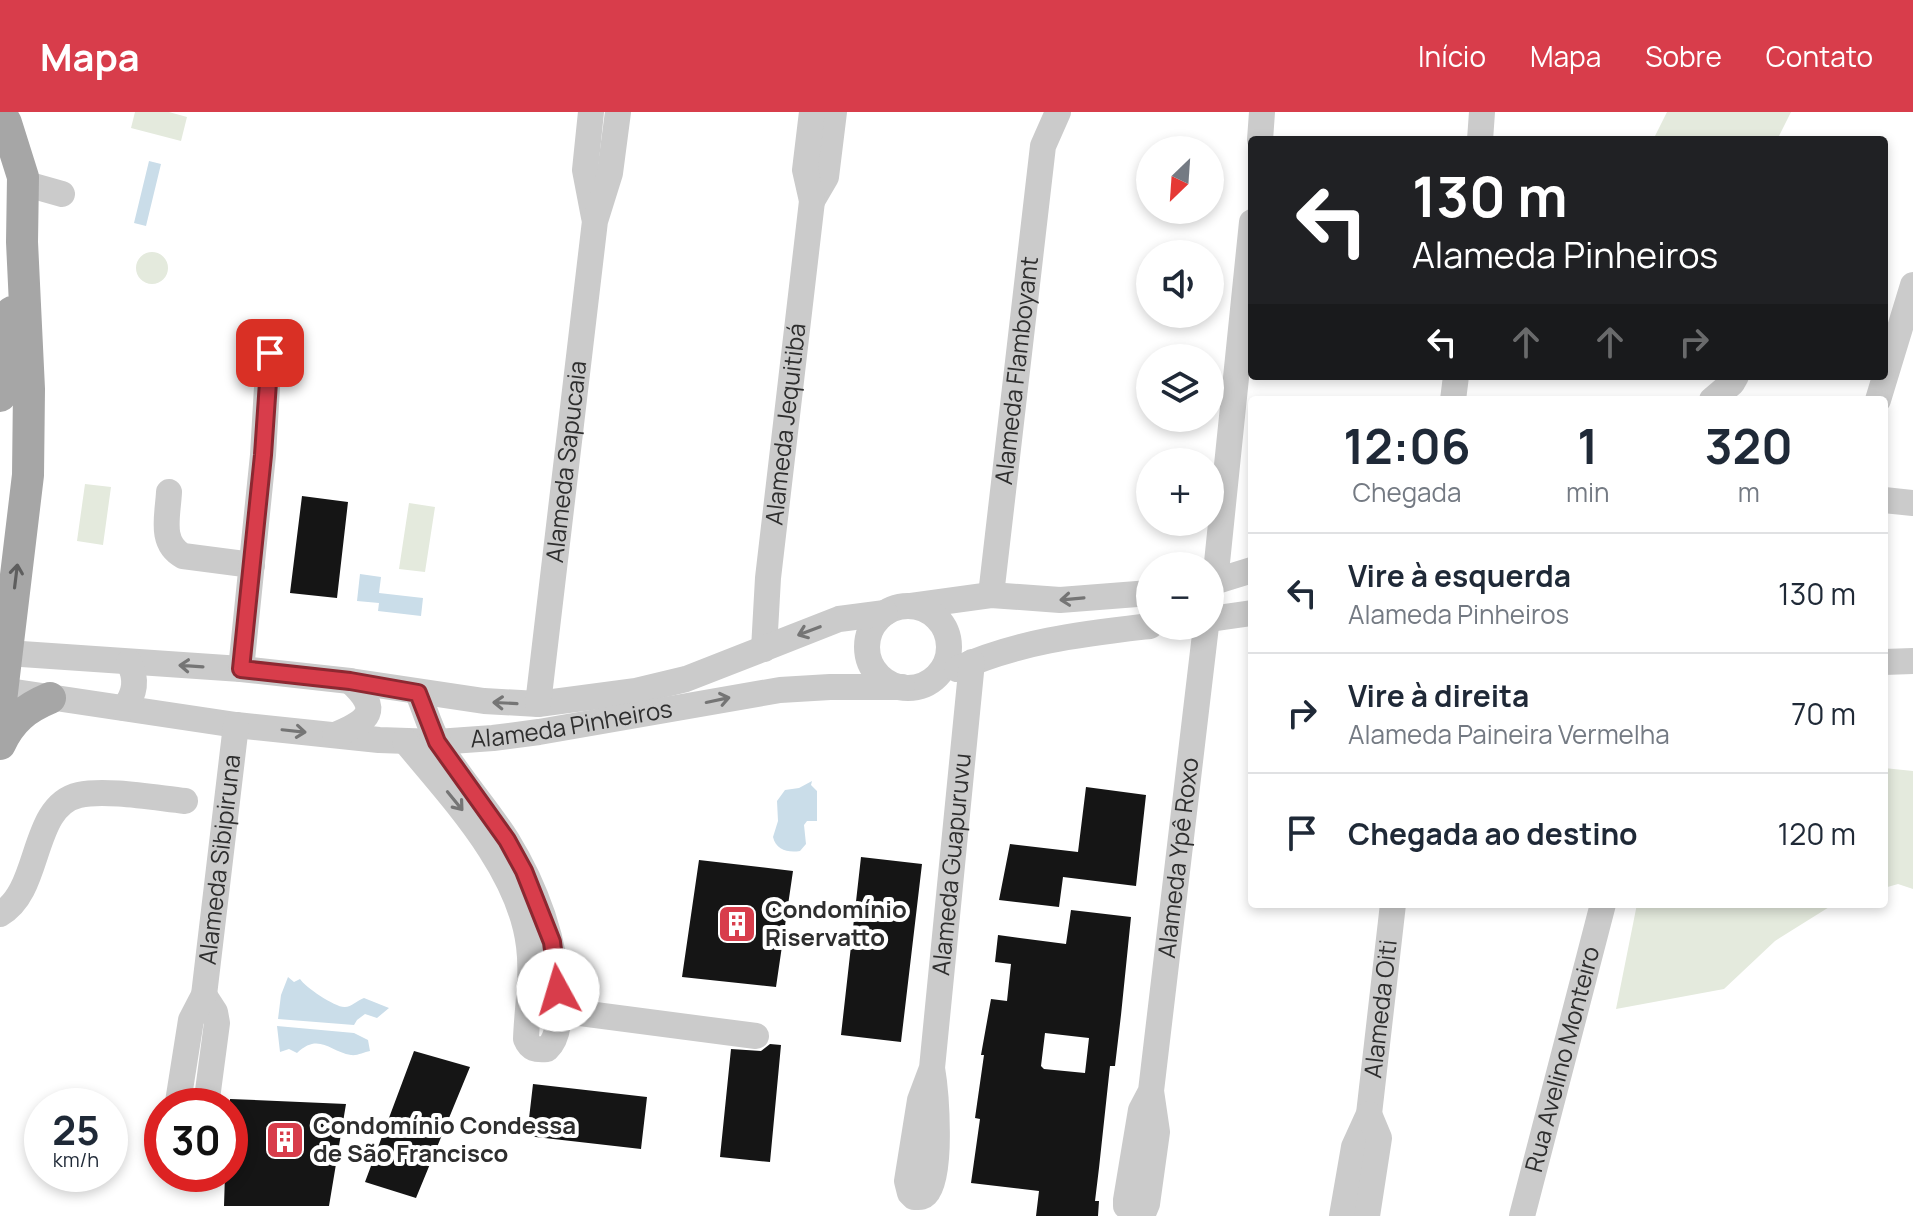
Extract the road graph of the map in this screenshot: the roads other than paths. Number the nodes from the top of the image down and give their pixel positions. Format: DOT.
graph roads {
  1 [pos="0,112"];
  2 [pos="591,112"];
  3 [pos="618,112"];
  4 [pos="812,112"];
  5 [pos="834,112"];
  6 [pos="1035,112"];
  7 [pos="1058,112"];
  8 [pos="1482,112"];
  9 [pos="1480,136"];
  10 [pos="1043,146"];
  11 [pos="23,183"];
  12 [pos="62,194"];
  13 [pos="812,201"];
  14 [pos="595,221"];
  15 [pos="22,242"];
  16 [pos="1248,259"];
  17 [pos="1913,285"];
  18 [pos="270,336"];
  19 [pos="1888,367"];
  20 [pos="1734,380"];
  21 [pos="0,396"];
  22 [pos="1717,396"];
  23 [pos="169,492"];
  24 [pos="1888,500"];
  25 [pos="1913,503"];
  26 [pos="1216,552"];
  27 [pos="252,565"];
  28 [pos="1248,571"];
  29 [pos="1224,579"];
  30 [pos="1136,594"];
  31 [pos="991,595"];
  32 [pos="911,606"];
  33 [pos="885,613"];
  34 [pos="1248,614"];
  35 [pos="1224,617"];
  36 [pos="1136,628"];
  37 [pos="1204,640"];
  38 [pos="764,649"];
  39 [pos="3,655"];
  40 [pos="1913,661"];
  41 [pos="129,662"];
  42 [pos="972,662"];
  43 [pos="1888,662"];
  44 [pos="241,669"];
  45 [pos="350,681"];
  46 [pos="929,682"];
  47 [pos="902,687"];
  48 [pos="418,693"];
  49 [pos="1,696"];
  50 [pos="50,698"];
  51 [pos="538,704"];
  52 [pos="124,708"];
  53 [pos="236,725"];
  54 [pos="335,735"];
  55 [pos="405,741"];
  56 [pos="437,742"];
  57 [pos="0,744"];
  58 [pos="185,801"];
  59 [pos="1393,908"];
  60 [pos="1602,908"];
  61 [pos="0,914"];
  62 [pos="531,966"];
  63 [pos="557,968"];
  64 [pos="204,995"];
  65 [pos="528,1006"];
  66 [pos="559,1011"];
  67 [pos="756,1036"];
  68 [pos="932,1068"];
  69 [pos="180,1088"];
  70 [pos="208,1088"];
  71 [pos="1151,1091"];
  72 [pos="1369,1114"];
  73 [pos="1342,1216"];
  74 [pos="1367,1216"];
  75 [pos="1522,1216"];
  1 -- 11 [label="main road"];
  2 -- 14 [label="street, Alameda Sapucaia"];
  3 -- 14 [label="street, Alameda Sapucaia"];
  4 -- 13 [label="street, Alameda Jequitibá"];
  5 -- 13 [label="street, Alameda Jequitibá"];
  6 -- 10 [label="street, Alameda Flamboyant"];
  7 -- 10 [label="street, Alameda Flamboyant"];
  8 -- 9 [label="street"];
  10 -- 31 [label="street, Alameda Flamboyant"];
  11 -- 12 [label="street"];
  11 -- 15 [label="main road"];
  13 -- 38 [label="street, Alameda Jequitibá"];
  14 -- 51 [label="street, Alameda Sapucaia"];
  15 -- 21 [label="main road"];
  39 -- 15 [label="main road, one-way"];
  16 -- 26 [label="street"];
  17 -- 19 [label="street"];
  18 -- 27 [label="street"];
  20 -- 22 [label="street"];
  23 -- 27 [label="street"];
  24 -- 25 [label="street"];
  27 -- 44 [label="street"];
  28 -- 29 [label="street"];
  30 -- 31 [label="street, one-way"];
  31 -- 32 [label="street"];
  32 -- 33 [label="street"];
  32 -- 46 [label="street"];
  33 -- 38 [label="street, Alameda Pinheiros, one-way"];
  33 -- 47 [label="street"];
  34 -- 35 [label="street"];
  36 -- 42 [label="street"];
  37 -- 71 [label="street, Alameda Ypê Roxo"];
  38 -- 51 [label="street, Alameda Pinheiros"];
  39 -- 41 [label="street, Alameda Pinheiros"];
  39 -- 49 [label="main road"];
  40 -- 43 [label="street"];
  44 -- 41 [label="street, Alameda Pinheiros, one-way"];
  41 -- 52 [label="street"];
  42 -- 46 [label="street"];
  42 -- 68 [label="street, Alameda Guapuruvu"];
  44 -- 45 [label="street, Alameda Pinheiros"];
  45 -- 48 [label="street, Alameda Pinheiros"];
  45 -- 54 [label="street"];
  46 -- 47 [label="street"];
  56 -- 47 [label="street, Alameda Pinheiros, one-way"];
  51 -- 48 [label="street, Alameda Pinheiros, one-way"];
  48 -- 56 [label="street"];
  49 -- 50 [label="street, Alameda Pinheiros"];
  50 -- 52 [label="street, Alameda Pinheiros"];
  50 -- 57 [label="main road"];
  52 -- 53 [label="street, Alameda Pinheiros"];
  53 -- 54 [label="street, Alameda Pinheiros, one-way"];
  53 -- 64 [label="street, Alameda Sibipiruna"];
  54 -- 55 [label="street, Alameda Pinheiros"];
  55 -- 56 [label="street, Alameda Pinheiros"];
  55 -- 62 [label="street, one-way"];
  56 -- 63 [label="street"];
  58 -- 61 [label="street"];
  59 -- 72 [label="street, Alameda Oiti"];
  60 -- 75 [label="street, Rua Avelino Monteiro"];
  62 -- 63 [label="street"];
  62 -- 65 [label="street"];
  63 -- 66 [label="street"];
  64 -- 69 [label="street"];
  64 -- 70 [label="street"];
  65 -- 66 [label="street"];
  65 -- 66 [label="street"];
  66 -- 67 [label="street"];
  72 -- 73 [label="street, Alameda Oiti"];
  72 -- 74 [label="street, Alameda Oiti"];
}
